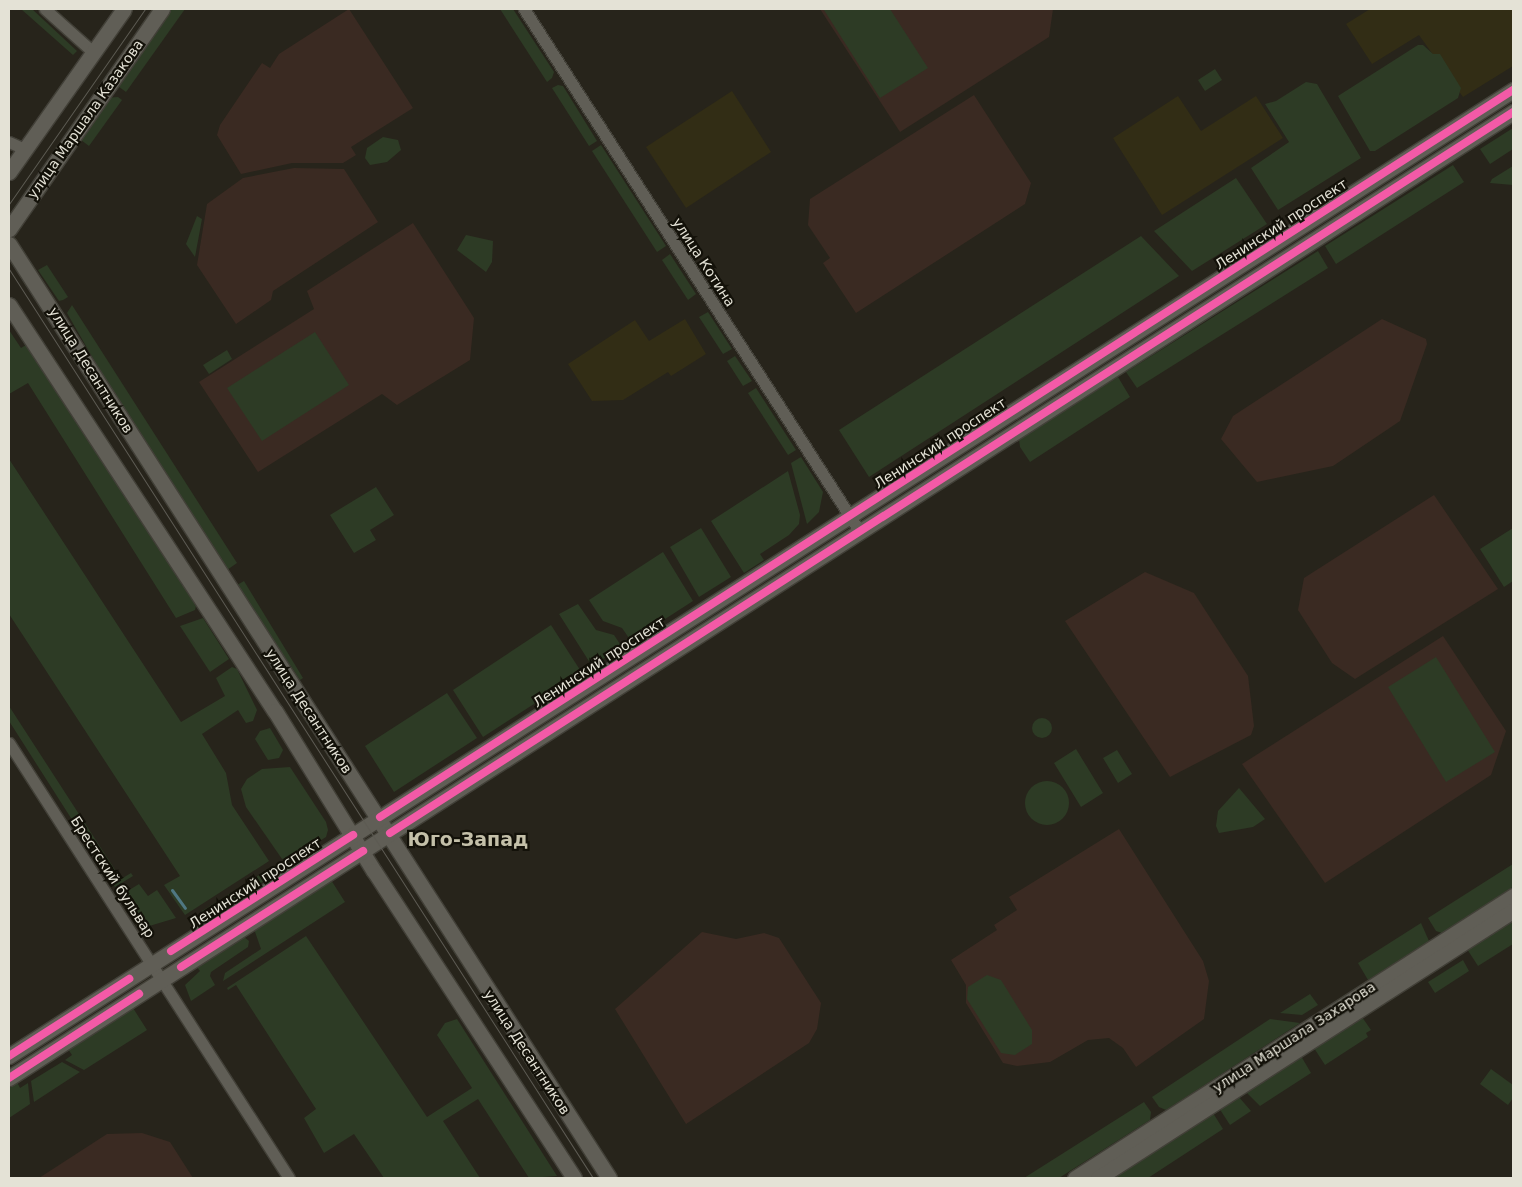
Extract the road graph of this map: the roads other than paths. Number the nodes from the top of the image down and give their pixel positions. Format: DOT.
graph roads {
  1 [pos="45,9"];
  2 [pos="124,9"];
  3 [pos="162,9"];
  4 [pos="524,9"];
  5 [pos="94,52"];
  6 [pos="1513,90"];
  7 [pos="1513,112"];
  8 [pos="9,142"];
  9 [pos="25,149"];
  10 [pos="9,172"];
  11 [pos="9,229"];
  12 [pos="9,244"];
  13 [pos="9,305"];
  14 [pos="850,516"];
  15 [pos="860,532"];
  16 [pos="9,743"];
  17 [pos="380,818"];
  18 [pos="390,833"];
  19 [pos="353,835"];
  20 [pos="363,851"];
  21 [pos="1513,896"];
  22 [pos="1513,911"];
  23 [pos="151,964"];
  24 [pos="161,980"];
  25 [pos="9,1056"];
  26 [pos="9,1078"];
  27 [pos="289,1178"];
  28 [pos="574,1178"];
  29 [pos="609,1178"];
  30 [pos="1075,1178"];
  31 [pos="1098,1178"];
  1 -- 5 [label="street"];
  2 -- 5 [label="main road"];
  3 -- 11 [label="main road, улица Маршала Казакова"];
  4 -- 14 [label="street, улица Котина"];
  5 -- 9 [label="main road"];
  6 -- 14 [label="main road, Ленинский проспект"];
  7 -- 15 [label="main road"];
  8 -- 9 [label="street"];
  9 -- 10 [label="main road"];
  12 -- 17 [label="main road, улица Десантников"];
  13 -- 19 [label="main road, улица Десантников"];
  14 -- 15 [label="street, улица Котина"];
  14 -- 17 [label="main road, Ленинский проспект"];
  15 -- 18 [label="main road"];
  16 -- 23 [label="street, Брестский бульвар"];
  17 -- 18 [label="main road, улица Десантников"];
  17 -- 19 [label="main road, Ленинский проспект"];
  18 -- 20 [label="main road"];
  18 -- 29 [label="main road, улица Десантников"];
  19 -- 20 [label="main road, улица Десантников"];
  19 -- 23 [label="main road, Ленинский проспект"];
  20 -- 24 [label="main road"];
  20 -- 28 [label="main road, улица Десантников"];
  21 -- 30 [label="main road, улица Маршала Захарова"];
  22 -- 31 [label="main road, улица Маршала Захарова"];
  23 -- 24 [label="street, Брестский бульвар"];
  23 -- 25 [label="main road, Ленинский проспект"];
  24 -- 26 [label="main road"];
  24 -- 27 [label="street, Брестский бульвар"];
}
